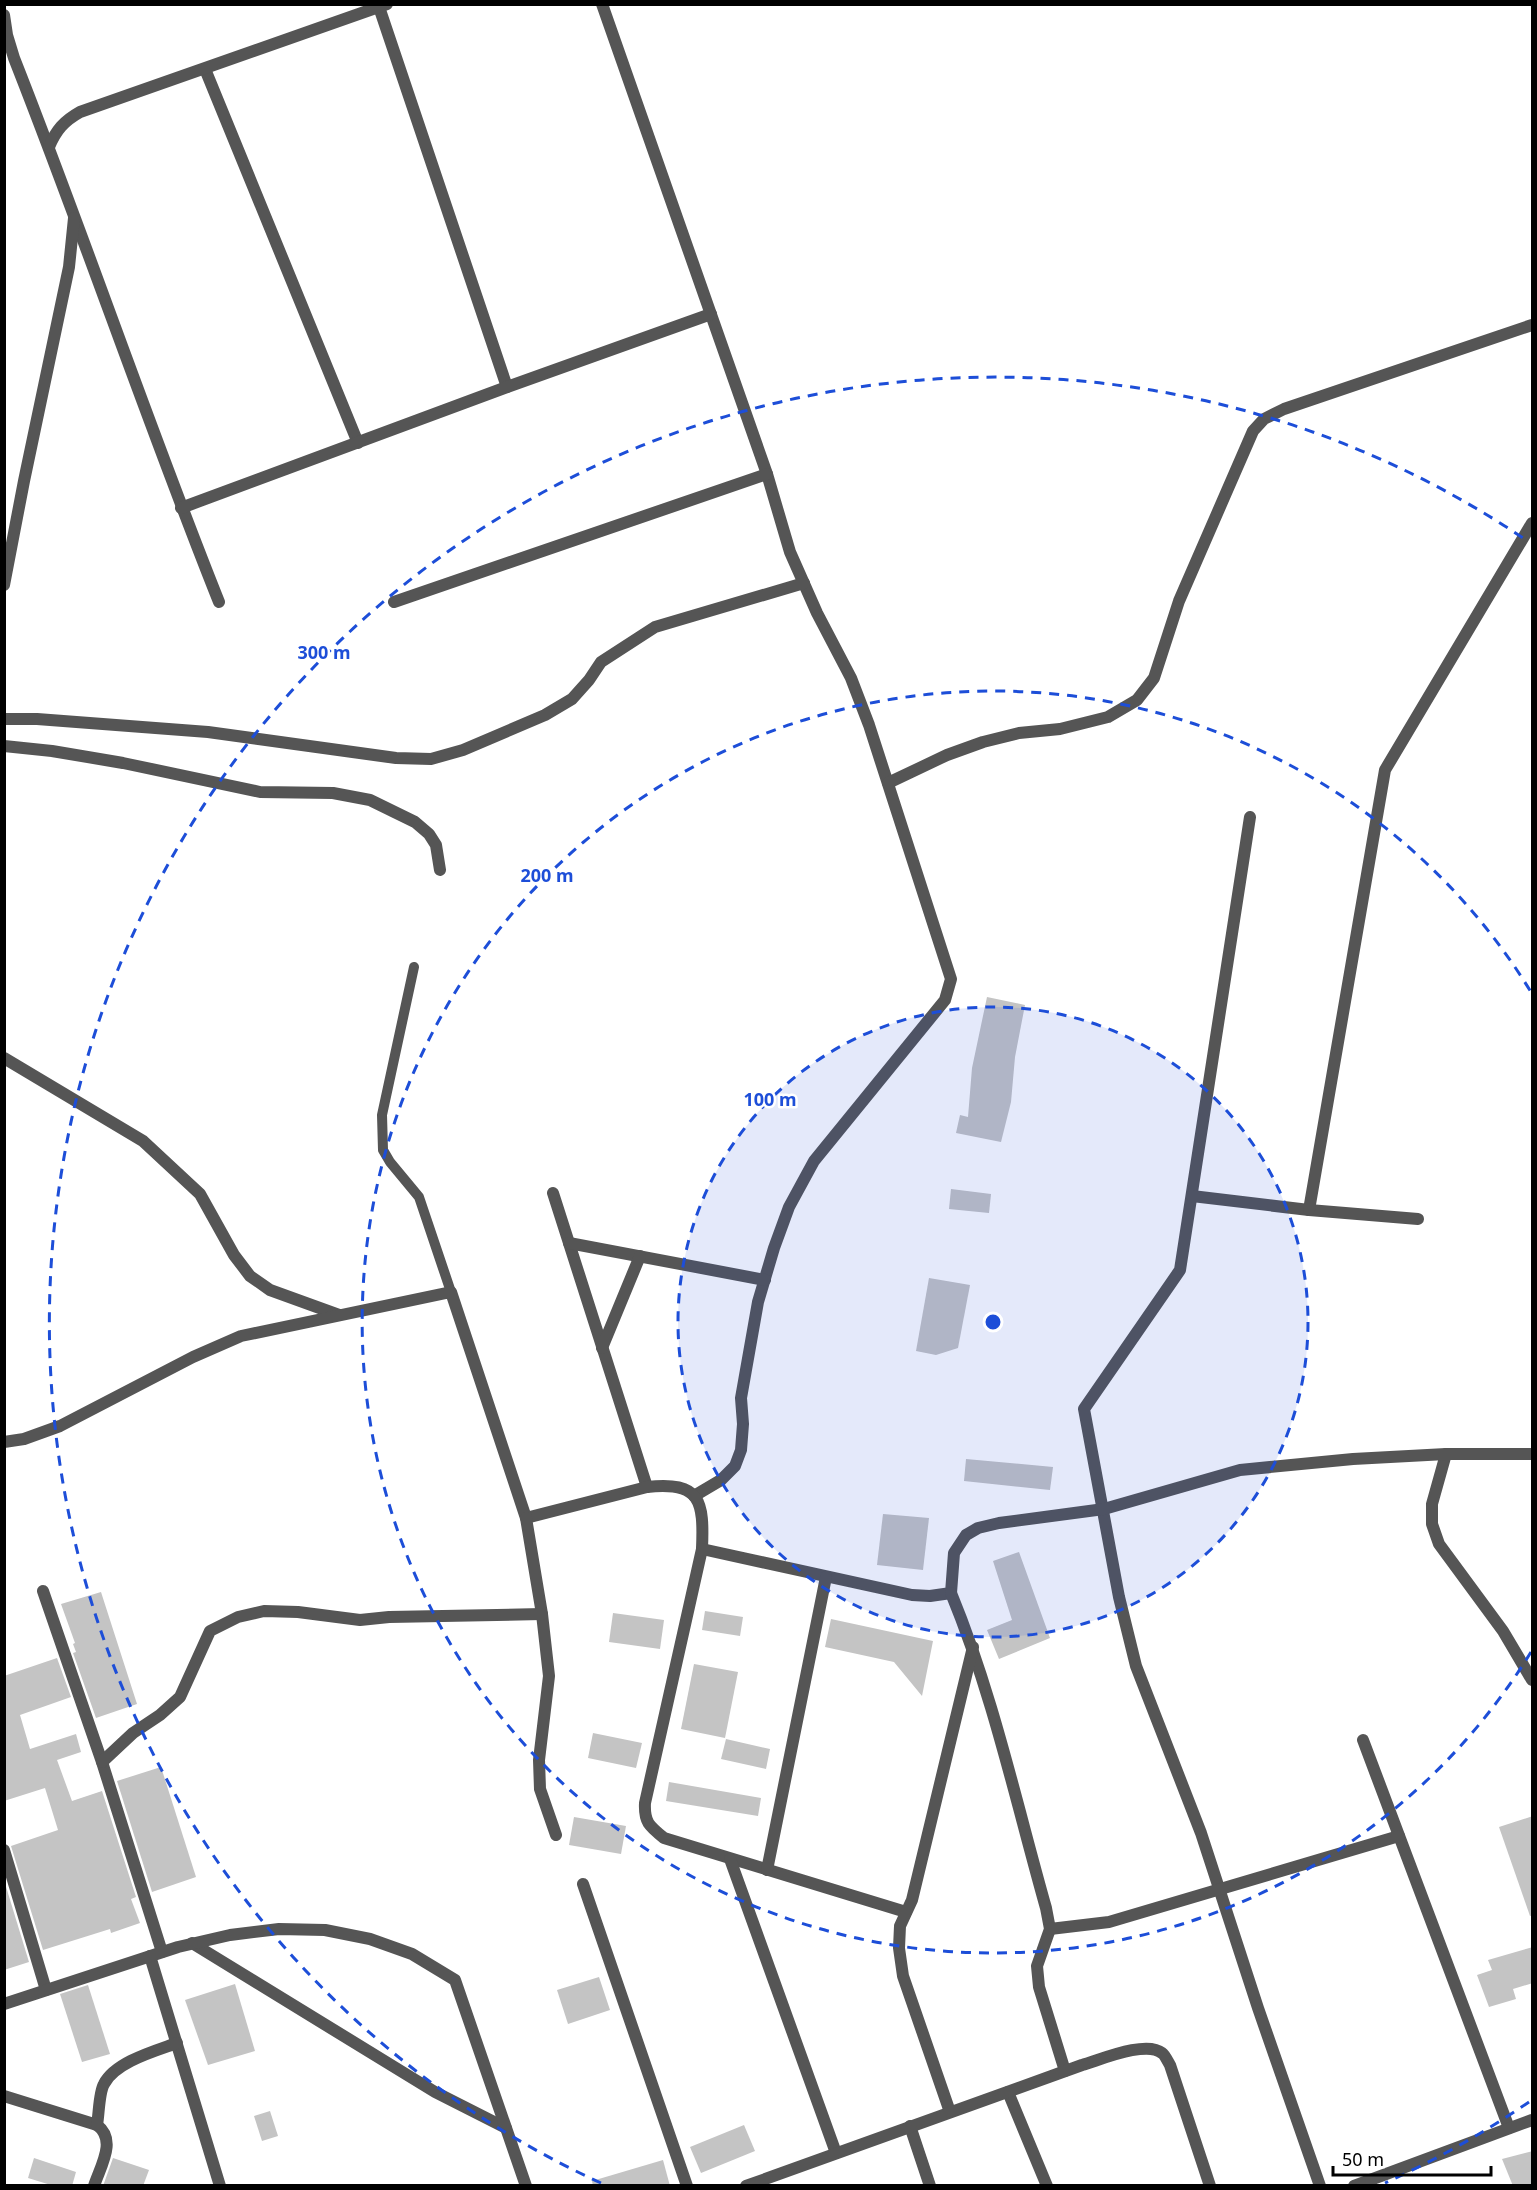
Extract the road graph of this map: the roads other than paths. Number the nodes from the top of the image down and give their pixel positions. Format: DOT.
graph roads {
  1 [pos="6,4"];
  2 [pos="602,4"];
  3 [pos="383,6"];
  4 [pos="4,13"];
  5 [pos="205,69"];
  6 [pos="49,147"];
  7 [pos="75,214"];
  8 [pos="711,314"];
  9 [pos="1533,325"];
  10 [pos="507,387"];
  11 [pos="358,444"];
  12 [pos="767,474"];
  13 [pos="181,508"];
  14 [pos="1533,523"];
  15 [pos="804,583"];
  16 [pos="4,585"];
  17 [pos="219,602"];
  18 [pos="394,602"];
  19 [pos="4,719"];
  20 [pos="4,746"];
  21 [pos="888,783"];
  22 [pos="1250,817"];
  23 [pos="440,870"];
  24 [pos="414,967"];
  25 [pos="4,1058"];
  26 [pos="553,1193"];
  27 [pos="1192,1196"];
  28 [pos="1309,1210"];
  29 [pos="1418,1219"];
  30 [pos="569,1243"];
  31 [pos="640,1256"];
  32 [pos="765,1280"];
  33 [pos="451,1292"];
  34 [pos="340,1316"];
  35 [pos="602,1348"];
  36 [pos="4,1442"];
  37 [pos="1446,1454"];
  38 [pos="1533,1454"];
  39 [pos="646,1487"];
  40 [pos="694,1497"];
  41 [pos="1104,1509"];
  42 [pos="526,1518"];
  43 [pos="702,1549"];
  44 [pos="826,1577"];
  45 [pos="43,1590"];
  46 [pos="951,1593"];
  47 [pos="542,1614"];
  48 [pos="973,1646"];
  49 [pos="1533,1680"];
  50 [pos="1363,1740"];
  51 [pos="102,1762"];
  52 [pos="556,1835"];
  53 [pos="1399,1836"];
  54 [pos="4,1850"];
  55 [pos="730,1859"];
  56 [pos="767,1870"];
  57 [pos="583,1884"];
  58 [pos="1219,1889"];
  59 [pos="906,1912"];
  60 [pos="1050,1929"];
  61 [pos="192,1943"];
  62 [pos="162,1952"];
  63 [pos="150,1956"];
  64 [pos="46,1990"];
  65 [pos="4,2004"];
  66 [pos="177,2043"];
  67 [pos="1065,2071"];
  68 [pos="1008,2091"];
  69 [pos="4,2096"];
  70 [pos="950,2112"];
  71 [pos="1533,2120"];
  72 [pos="97,2125"];
  73 [pos="910,2126"];
  74 [pos="506,2128"];
  75 [pos="1509,2128"];
  76 [pos="836,2153"];
  77 [pos="1367,2183"];
  78 [pos="94,2186"];
  79 [pos="220,2186"];
  80 [pos="526,2186"];
  81 [pos="687,2186"];
  82 [pos="746,2186"];
  83 [pos="930,2186"];
  84 [pos="1047,2186"];
  85 [pos="1210,2186"];
  86 [pos="1320,2186"];
  87 [pos="1354,2186"];
  1 -- 4 [label="street"];
  2 -- 8 [label="street"];
  3 -- 5 [label="street"];
  3 -- 10 [label="street"];
  4 -- 6 [label="street"];
  5 -- 6 [label="street"];
  5 -- 11 [label="street"];
  6 -- 7 [label="street"];
  7 -- 13 [label="street"];
  7 -- 16 [label="street"];
  8 -- 10 [label="street"];
  8 -- 12 [label="street"];
  9 -- 21 [label="street"];
  10 -- 11 [label="street"];
  11 -- 13 [label="street"];
  12 -- 15 [label="street"];
  12 -- 18 [label="street"];
  13 -- 17 [label="street"];
  14 -- 28 [label="street"];
  15 -- 19 [label="street"];
  15 -- 21 [label="street"];
  20 -- 23 [label="street"];
  21 -- 32 [label="street"];
  22 -- 27 [label="street"];
  24 -- 33 [label="lane"];
  25 -- 34 [label="street"];
  26 -- 30 [label="street"];
  27 -- 28 [label="street"];
  27 -- 41 [label="street"];
  28 -- 29 [label="street"];
  30 -- 31 [label="street"];
  30 -- 35 [label="street"];
  31 -- 32 [label="street"];
  31 -- 35 [label="street"];
  32 -- 40 [label="street"];
  33 -- 34 [label="street"];
  33 -- 42 [label="street"];
  34 -- 36 [label="street"];
  35 -- 39 [label="street"];
  37 -- 38 [label="street"];
  37 -- 41 [label="street"];
  37 -- 49 [label="street"];
  39 -- 40 [label="street"];
  39 -- 42 [label="street"];
  40 -- 43 [label="street"];
  41 -- 46 [label="street"];
  41 -- 58 [label="street"];
  42 -- 47 [label="street"];
  43 -- 44 [label="street"];
  43 -- 55 [label="street"];
  44 -- 46 [label="street"];
  44 -- 56 [label="street"];
  45 -- 51 [label="street"];
  46 -- 48 [label="street"];
  47 -- 51 [label="street"];
  47 -- 52 [label="street"];
  48 -- 59 [label="street"];
  48 -- 60 [label="street"];
  50 -- 53 [label="street"];
  51 -- 62 [label="street"];
  53 -- 58 [label="street"];
  53 -- 75 [label="street"];
  54 -- 64 [label="street"];
  55 -- 56 [label="street"];
  55 -- 76 [label="street"];
  56 -- 59 [label="street"];
  57 -- 81 [label="street"];
  58 -- 60 [label="street"];
  58 -- 86 [label="street"];
  59 -- 70 [label="street"];
  60 -- 67 [label="street"];
  61 -- 62 [label="street"];
  61 -- 74 [label="street"];
  61 -- 74 [label="street"];
  62 -- 63 [label="street"];
  63 -- 64 [label="street"];
  63 -- 66 [label="street"];
  64 -- 65 [label="street"];
  66 -- 72 [label="street"];
  66 -- 79 [label="street"];
  67 -- 68 [label="street"];
  67 -- 85 [label="street"];
  68 -- 70 [label="street"];
  68 -- 84 [label="street"];
  69 -- 72 [label="street"];
  70 -- 73 [label="street"];
  71 -- 75 [label="street"];
  72 -- 78 [label="street"];
  73 -- 76 [label="street"];
  73 -- 83 [label="street"];
  74 -- 80 [label="street"];
  75 -- 77 [label="street"];
  76 -- 82 [label="street"];
  77 -- 87 [label="street"];
}
